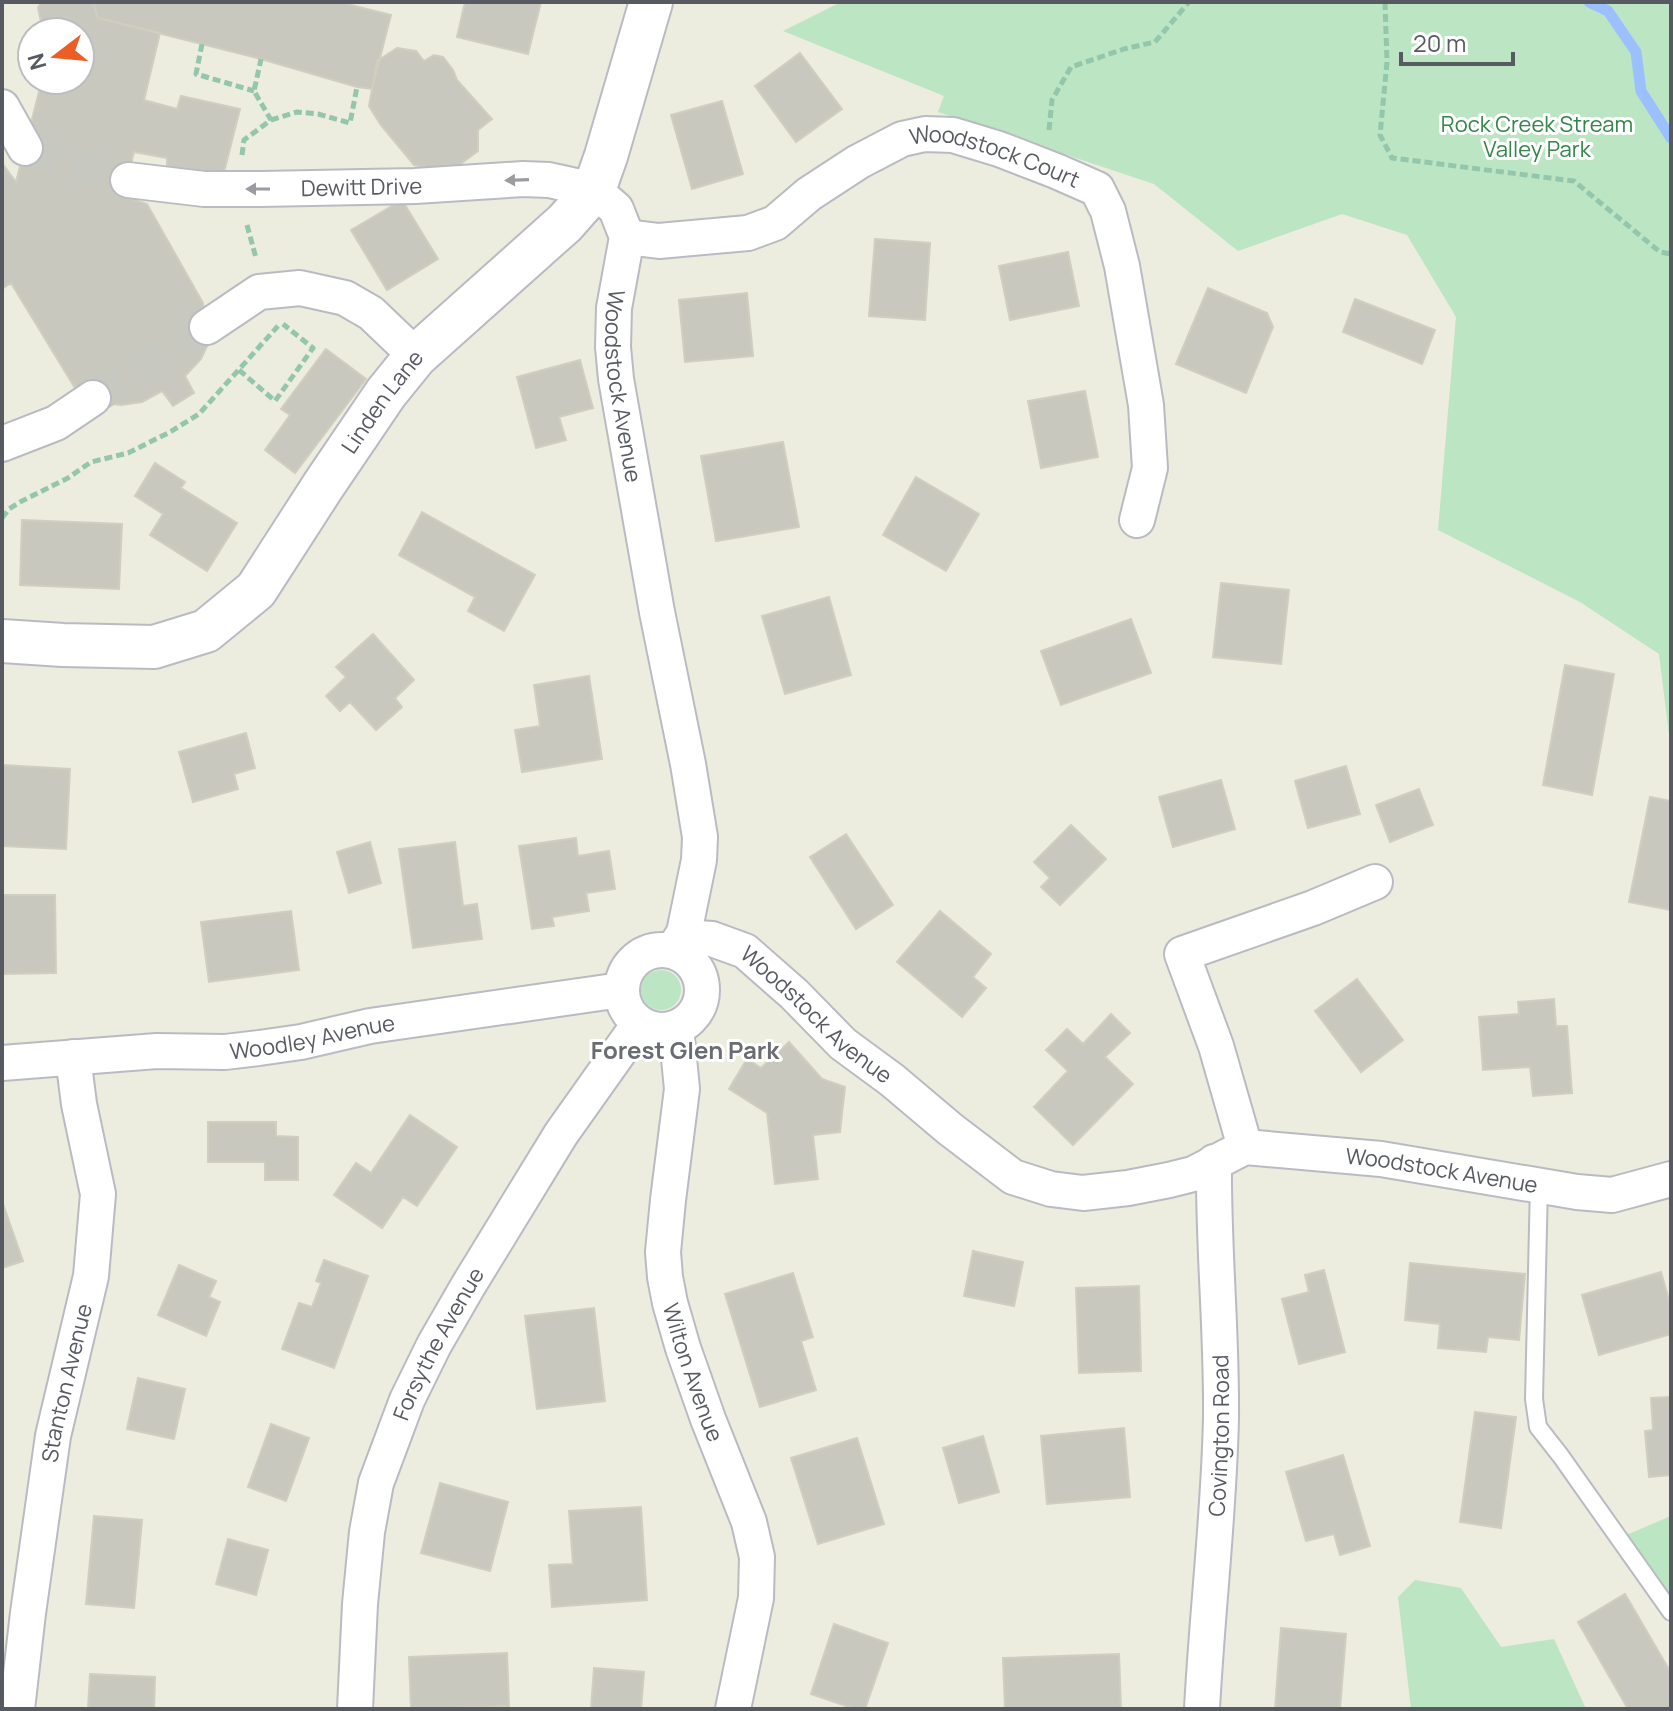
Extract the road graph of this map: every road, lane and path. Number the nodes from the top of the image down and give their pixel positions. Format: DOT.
graph roads {
  1 [pos="651,2"];
  2 [pos="1189,2"];
  3 [pos="1385,2"];
  4 [pos="202,44"];
  5 [pos="261,59"];
  6 [pos="357,87"];
  7 [pos="254,91"];
  8 [pos="2,107"];
  9 [pos="271,120"];
  10 [pos="25,148"];
  11 [pos="241,162"];
  12 [pos="1046,167"];
  13 [pos="128,180"];
  14 [pos="594,190"];
  15 [pos="244,212"];
  16 [pos="627,237"];
  17 [pos="1671,254"];
  18 [pos="259,272"];
  19 [pos="288,315"];
  20 [pos="281,323"];
  21 [pos="207,327"];
  22 [pos="416,356"];
  23 [pos="239,370"];
  24 [pos="93,398"];
  25 [pos="2,444"];
  26 [pos="2,518"];
  27 [pos="1137,520"];
  28 [pos="2,641"];
  29 [pos="1375,882"];
  30 [pos="678,944"];
  31 [pos="621,990"];
  32 [pos="639,1024"];
  33 [pos="676,1028"];
  34 [pos="73,1057"];
  35 [pos="2,1063"];
  36 [pos="1245,1147"];
  37 [pos="1214,1162"];
  38 [pos="1671,1179"];
  39 [pos="1539,1185"];
  40 [pos="1671,1612"];
  41 [pos="17,1709"];
  42 [pos="355,1709"];
  43 [pos="733,1709"];
  44 [pos="1202,1709"];
  1 -- 14 [label="street, Linden Lane"];
  2 -- 12 [label="path"];
  3 -- 17 [label="path"];
  4 -- 7 [label="path"];
  5 -- 7 [label="path"];
  6 -- 9 [label="path"];
  7 -- 9 [label="path"];
  8 -- 10 [label="street"];
  9 -- 11 [label="path"];
  12 -- 16 [label="street, Woodstock Court"];
  12 -- 27 [label="street, Woodstock Court"];
  14 -- 13 [label="street, Dewitt Drive, one-way"];
  14 -- 16 [label="street"];
  14 -- 22 [label="street, Linden Lane"];
  15 -- 18 [label="path"];
  16 -- 30 [label="street, Woodstock Avenue"];
  19 -- 20 [label="path"];
  20 -- 23 [label="path"];
  20 -- 23 [label="path"];
  21 -- 22 [label="street"];
  22 -- 28 [label="street, Linden Lane"];
  23 -- 26 [label="path"];
  24 -- 25 [label="street"];
  29 -- 36 [label="street"];
  30 -- 31 [label="street"];
  30 -- 33 [label="street"];
  30 -- 37 [label="street, Woodstock Avenue"];
  31 -- 32 [label="street"];
  31 -- 34 [label="street, Woodley Avenue"];
  32 -- 33 [label="street"];
  32 -- 42 [label="street, Forsythe Avenue"];
  33 -- 43 [label="street, Wilton Avenue"];
  34 -- 35 [label="street, Woodley Avenue"];
  34 -- 41 [label="street, Stanton Avenue"];
  36 -- 37 [label="street, Woodstock Avenue"];
  36 -- 39 [label="street, Woodstock Avenue"];
  37 -- 44 [label="street, Covington Road"];
  38 -- 39 [label="street, Woodstock Avenue"];
  39 -- 40 [label="lane"];
}
